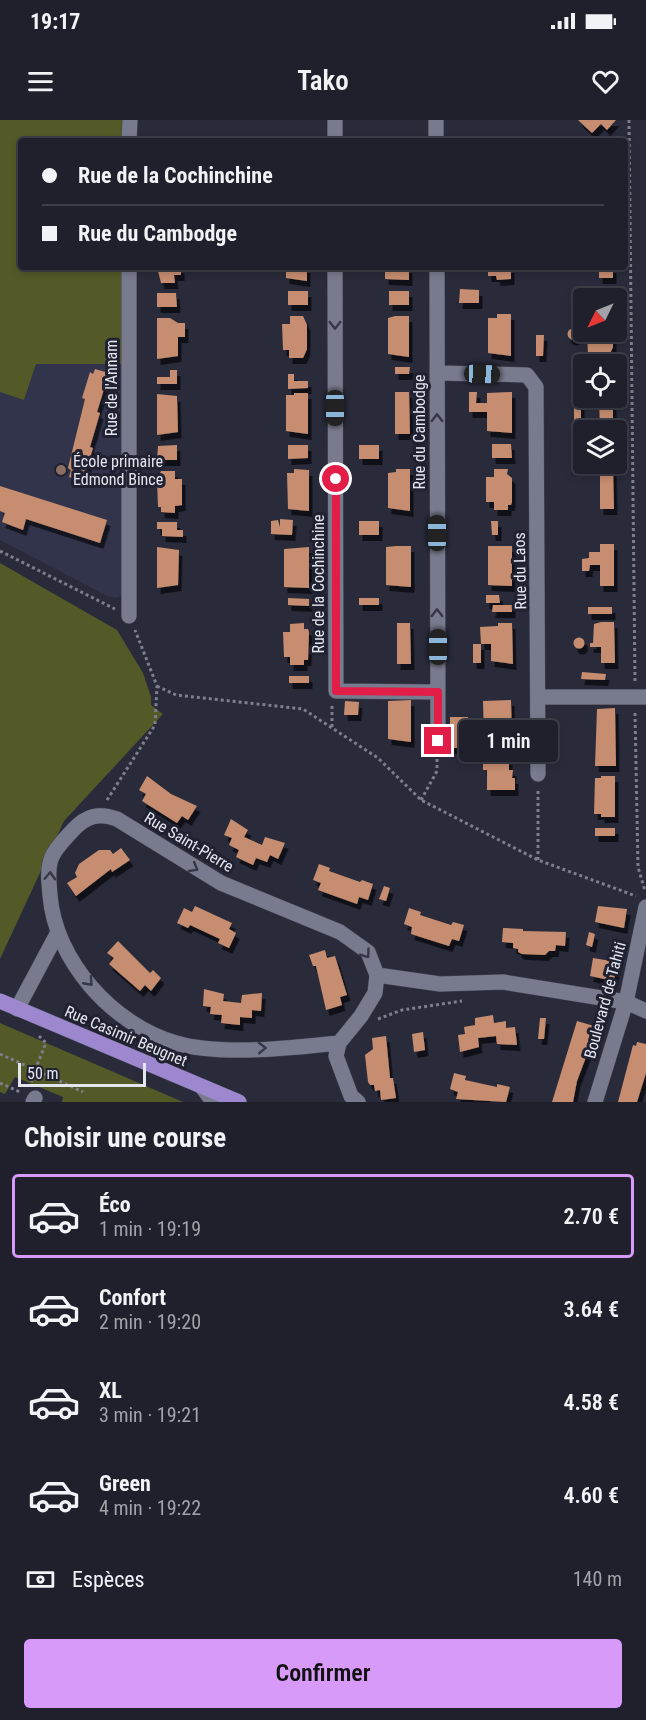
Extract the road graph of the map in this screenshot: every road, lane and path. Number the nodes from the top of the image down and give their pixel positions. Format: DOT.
graph roads {
  1 [pos="129,120"];
  2 [pos="335,120"];
  3 [pos="436,120"];
  4 [pos="629,120"];
  5 [pos="129,138"];
  6 [pos="335,138"];
  7 [pos="436,138"];
  8 [pos="129,270"];
  9 [pos="335,270"];
  10 [pos="436,270"];
  11 [pos="437,373"];
  12 [pos="0,551"];
  13 [pos="129,616"];
  14 [pos="157,686"];
  15 [pos="336,691"];
  16 [pos="438,692"];
  17 [pos="540,697"];
  18 [pos="641,697"];
  19 [pos="332,728"];
  20 [pos="438,741"];
  21 [pos="538,774"];
  22 [pos="421,800"];
  23 [pos="105,814"];
  24 [pos="538,860"];
  25 [pos="646,896"];
  26 [pos="642,902"];
  27 [pos="57,934"];
  28 [pos="377,975"];
  29 [pos="468,1000"];
  30 [pos="0,1001"];
  31 [pos="626,1002"];
  32 [pos="16,1009"];
  33 [pos="646,1011"];
  34 [pos="369,1024"];
  35 [pos="46,1043"];
  36 [pos="339,1043"];
  37 [pos="0,1054"];
  38 [pos="35,1070"];
  39 [pos="202,1087"];
  40 [pos="83,1092"];
  41 [pos="34,1100"];
  42 [pos="213,1102"];
  43 [pos="239,1102"];
  44 [pos="358,1102"];
  45 [pos="595,1102"];
  1 -- 5 [label="street"];
  2 -- 6 [label="street"];
  3 -- 7 [label="street"];
  4 -- 18 [label="path"];
  8 -- 13 [label="street, Rue de l'Annam"];
  9 -- 15 [label="street, Rue de la Cochinchine, one-way"];
  10 -- 11 [label="street, Rue du Cambodge"];
  16 -- 11 [label="street, Rue du Cambodge, one-way"];
  11 -- 17 [label="street, Rue du Laos"];
  12 -- 13 [label="path"];
  13 -- 14 [label="path"];
  14 -- 19 [label="path"];
  14 -- 23 [label="path"];
  15 -- 16 [label="street"];
  15 -- 19 [label="path"];
  16 -- 20 [label="street, Rue du Cambodge"];
  17 -- 18 [label="street"];
  17 -- 21 [label="street, Rue du Laos"];
  18 -- 25 [label="path"];
  19 -- 22 [label="path"];
  20 -- 22 [label="path"];
  21 -- 24 [label="path"];
  22 -- 24 [label="path"];
  27 -- 23 [label="street, one-way"];
  23 -- 28 [label="street, Rue Saint-Pierre, one-way"];
  24 -- 26 [label="path"];
  26 -- 31 [label="street, Boulevard de Tahiti"];
  27 -- 32 [label="street"];
  27 -- 36 [label="street, one-way"];
  28 -- 31 [label="street"];
  28 -- 36 [label="street"];
  29 -- 34 [label="path"];
  30 -- 32 [label="main road, Rue Casimir Beugnet"];
  31 -- 33 [label="street"];
  31 -- 45 [label="street, Boulevard de Tahiti"];
  32 -- 39 [label="main road, Rue Casimir Beugnet"];
  35 -- 38 [label="path"];
  36 -- 44 [label="street"];
  37 -- 38 [label="path"];
  38 -- 40 [label="path"];
  38 -- 41 [label="path"];
  39 -- 42 [label="street"];
  39 -- 43 [label="main road, Rue Casimir Beugnet"];
}
